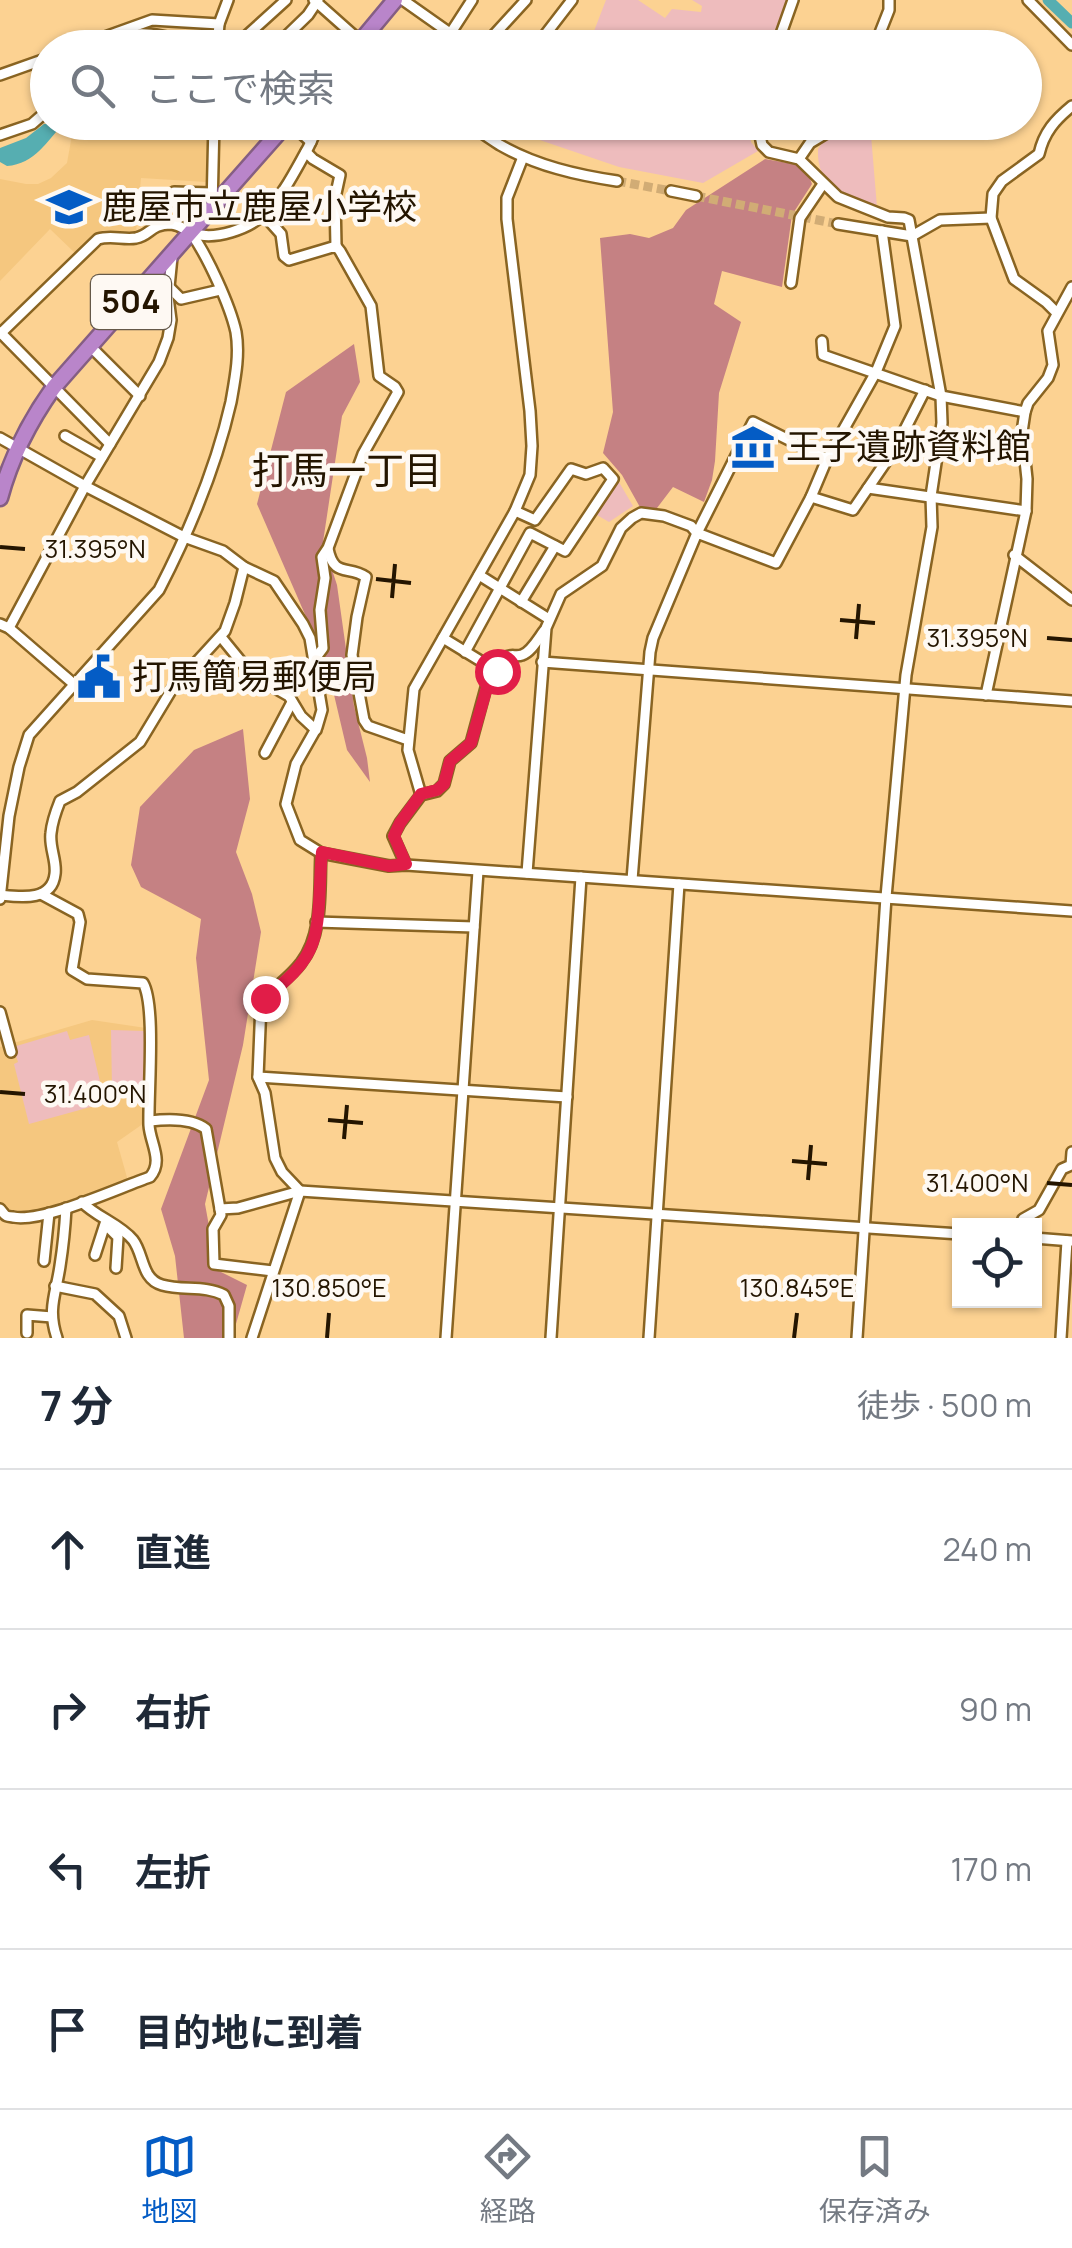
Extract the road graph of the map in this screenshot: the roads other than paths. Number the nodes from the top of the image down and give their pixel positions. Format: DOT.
graph roads {
  1 [pos="228,0"];
  2 [pos="286,0"];
  3 [pos="395,0"];
  4 [pos="403,0"];
  5 [pos="472,0"];
  6 [pos="526,0"];
  7 [pos="793,0"];
  8 [pos="889,0"];
  9 [pos="1028,0"];
  10 [pos="316,1"];
  11 [pos="570,1"];
  12 [pos="220,24"];
  13 [pos="124,30"];
  14 [pos="219,30"];
  15 [pos="253,30"];
  16 [pos="292,30"];
  17 [pos="346,30"];
  18 [pos="373,30"];
  19 [pos="445,30"];
  20 [pos="455,30"];
  21 [pos="498,30"];
  22 [pos="548,30"];
  23 [pos="782,30"];
  24 [pos="881,30"];
  25 [pos="1072,45"];
  26 [pos="30,65"];
  27 [pos="0,76"];
  28 [pos="1072,106"];
  29 [pos="30,125"];
  30 [pos="0,136"];
  31 [pos="214,140"];
  32 [pos="271,140"];
  33 [pos="303,140"];
  34 [pos="312,140"];
  35 [pos="493,140"];
  36 [pos="761,140"];
  37 [pos="814,140"];
  38 [pos="308,147"];
  39 [pos="523,157"];
  40 [pos="799,159"];
  41 [pos="618,181"];
  42 [pos="823,184"];
  43 [pos="671,191"];
  44 [pos="174,192"];
  45 [pos="696,196"];
  46 [pos="212,201"];
  47 [pos="264,214"];
  48 [pos="991,218"];
  49 [pos="838,224"];
  50 [pos="882,231"];
  51 [pos="191,233"];
  52 [pos="912,236"];
  53 [pos="336,246"];
  54 [pos="172,255"];
  55 [pos="792,282"];
  56 [pos="169,287"];
  57 [pos="1072,287"];
  58 [pos="220,290"];
  59 [pos="1056,312"];
  60 [pos="0,333"];
  61 [pos="822,342"];
  62 [pos="90,346"];
  63 [pos="876,372"];
  64 [pos="54,387"];
  65 [pos="925,390"];
  66 [pos="140,396"];
  67 [pos="942,396"];
  68 [pos="1025,412"];
  69 [pos="65,436"];
  70 [pos="0,438"];
  71 [pos="110,444"];
  72 [pos="17,448"];
  73 [pos="102,457"];
  74 [pos="827,459"];
  75 [pos="85,486"];
  76 [pos="868,488"];
  77 [pos="932,496"];
  78 [pos="811,497"];
  79 [pos="0,498"];
  80 [pos="515,511"];
  81 [pos="1026,511"];
  82 [pos="697,534"];
  83 [pos="184,537"];
  84 [pos="555,546"];
  85 [pos="328,548"];
  86 [pos="1014,555"];
  87 [pos="244,567"];
  88 [pos="479,575"];
  89 [pos="501,589"];
  90 [pos="1072,600"];
  91 [pos="522,602"];
  92 [pos="547,624"];
  93 [pos="4,626"];
  94 [pos="221,637"];
  95 [pos="443,638"];
  96 [pos="465,652"];
  97 [pos="314,660"];
  98 [pos="542,662"];
  99 [pos="649,670"];
  100 [pos="497,671"];
  101 [pos="75,685"];
  102 [pos="904,690"];
  103 [pos="986,694"];
  104 [pos="292,702"];
  105 [pos="1072,702"];
  106 [pos="316,730"];
  107 [pos="408,740"];
  108 [pos="265,753"];
  109 [pos="421,794"];
  110 [pos="322,852"];
  111 [pos="2,859"];
  112 [pos="406,864"];
  113 [pos="478,871"];
  114 [pos="527,874"];
  115 [pos="581,877"];
  116 [pos="632,880"];
  117 [pos="680,884"];
  118 [pos="41,894"];
  119 [pos="0,897"];
  120 [pos="886,897"];
  121 [pos="1072,911"];
  122 [pos="316,922"];
  123 [pos="474,927"];
  124 [pos="0,1012"];
  125 [pos="11,1052"];
  126 [pos="258,1078"];
  127 [pos="462,1090"];
  128 [pos="566,1097"];
  129 [pos="150,1121"];
  130 [pos="1072,1152"];
  131 [pos="300,1191"];
  132 [pos="455,1199"];
  133 [pos="82,1202"];
  134 [pos="559,1207"];
  135 [pos="66,1208"];
  136 [pos="220,1208"];
  137 [pos="0,1209"];
  138 [pos="49,1213"];
  139 [pos="657,1214"];
  140 [pos="1025,1218"];
  141 [pos="104,1222"];
  142 [pos="863,1228"];
  143 [pos="952,1234"];
  144 [pos="1042,1238"];
  145 [pos="1070,1240"];
  146 [pos="95,1255"];
  147 [pos="44,1261"];
  148 [pos="116,1268"];
  149 [pos="273,1271"];
  150 [pos="56,1286"];
  151 [pos="52,1317"];
  152 [pos="27,1332"];
  153 [pos="57,1338"];
  154 [pos="126,1338"];
  155 [pos="229,1338"];
  156 [pos="252,1338"];
  157 [pos="446,1338"];
  158 [pos="551,1338"];
  159 [pos="649,1338"];
  160 [pos="856,1338"];
  161 [pos="1060,1338"];
  1 -- 12 [label="street"];
  2 -- 15 [label="street"];
  3 -- 18 [label="highway"];
  4 -- 19 [label="street"];
  5 -- 20 [label="street"];
  6 -- 21 [label="street"];
  7 -- 23 [label="street"];
  8 -- 24 [label="street"];
  9 -- 25 [label="street"];
  10 -- 16 [label="street"];
  10 -- 17 [label="street"];
  11 -- 22 [label="street"];
  12 -- 13 [label="street"];
  12 -- 14 [label="street"];
  26 -- 27 [label="street"];
  28 -- 48 [label="street"];
  29 -- 30 [label="street"];
  31 -- 46 [label="street"];
  32 -- 46 [label="highway, 504"];
  33 -- 38 [label="street"];
  34 -- 38 [label="street"];
  35 -- 39 [label="street"];
  36 -- 40 [label="street"];
  37 -- 40 [label="street"];
  38 -- 47 [label="street"];
  38 -- 53 [label="street"];
  39 -- 41 [label="street"];
  39 -- 80 [label="street"];
  40 -- 42 [label="street"];
  42 -- 52 [label="street"];
  42 -- 55 [label="street"];
  43 -- 45 [label="street"];
  44 -- 46 [label="street"];
  46 -- 51 [label="highway, 504"];
  47 -- 51 [label="street"];
  47 -- 53 [label="street"];
  48 -- 52 [label="street"];
  48 -- 59 [label="street"];
  49 -- 50 [label="street"];
  50 -- 52 [label="street"];
  50 -- 63 [label="street"];
  51 -- 54 [label="highway, 504"];
  51 -- 58 [label="street"];
  51 -- 60 [label="street"];
  52 -- 67 [label="street"];
  53 -- 85 [label="street"];
  54 -- 56 [label="street"];
  54 -- 62 [label="highway, 504"];
  56 -- 58 [label="street"];
  56 -- 66 [label="street"];
  57 -- 59 [label="street"];
  58 -- 83 [label="street"];
  59 -- 68 [label="street"];
  60 -- 64 [label="street"];
  61 -- 63 [label="street"];
  62 -- 64 [label="highway, 504"];
  62 -- 66 [label="street"];
  63 -- 65 [label="street"];
  63 -- 74 [label="street"];
  64 -- 71 [label="street"];
  64 -- 72 [label="highway, 504"];
  65 -- 67 [label="street"];
  65 -- 76 [label="street"];
  66 -- 71 [label="street"];
  67 -- 68 [label="street"];
  67 -- 77 [label="street"];
  68 -- 81 [label="street"];
  69 -- 73 [label="street"];
  70 -- 72 [label="street"];
  71 -- 73 [label="street"];
  72 -- 75 [label="street"];
  72 -- 79 [label="highway, 504"];
  73 -- 75 [label="street"];
  74 -- 78 [label="street"];
  74 -- 82 [label="street"];
  75 -- 83 [label="street"];
  75 -- 93 [label="street"];
  76 -- 77 [label="street"];
  76 -- 78 [label="street"];
  77 -- 81 [label="street"];
  77 -- 102 [label="street"];
  78 -- 82 [label="street"];
  80 -- 84 [label="street"];
  80 -- 88 [label="street"];
  81 -- 86 [label="street"];
  82 -- 92 [label="street"];
  82 -- 99 [label="street"];
  83 -- 87 [label="street"];
  83 -- 101 [label="street"];
  84 -- 89 [label="street"];
  84 -- 91 [label="street"];
  85 -- 97 [label="street"];
  85 -- 107 [label="street"];
  86 -- 90 [label="street"];
  86 -- 103 [label="street"];
  87 -- 94 [label="street"];
  87 -- 97 [label="street"];
  88 -- 89 [label="street"];
  88 -- 95 [label="street"];
  89 -- 91 [label="street"];
  89 -- 96 [label="street"];
  91 -- 92 [label="street"];
  92 -- 98 [label="street"];
  92 -- 100 [label="street"];
  93 -- 101 [label="street"];
  94 -- 104 [label="street"];
  94 -- 118 [label="street"];
  95 -- 96 [label="street"];
  95 -- 107 [label="street"];
  96 -- 100 [label="street"];
  97 -- 106 [label="street"];
  98 -- 99 [label="street"];
  98 -- 114 [label="street"];
  99 -- 102 [label="street"];
  99 -- 116 [label="street"];
  100 -- 109 [label="street"];
  101 -- 111 [label="street"];
  102 -- 103 [label="street"];
  102 -- 120 [label="street"];
  103 -- 105 [label="street"];
  104 -- 106 [label="street"];
  104 -- 108 [label="street"];
  106 -- 110 [label="street"];
  107 -- 109 [label="street"];
  109 -- 112 [label="street"];
  110 -- 112 [label="street"];
  110 -- 122 [label="street"];
  111 -- 119 [label="street"];
  112 -- 113 [label="street"];
  113 -- 114 [label="street"];
  113 -- 123 [label="street"];
  114 -- 115 [label="street"];
  115 -- 116 [label="street"];
  115 -- 128 [label="street"];
  116 -- 117 [label="street"];
  117 -- 120 [label="street"];
  117 -- 139 [label="street"];
  118 -- 119 [label="street"];
  118 -- 129 [label="street"];
  120 -- 121 [label="street"];
  120 -- 142 [label="street"];
  122 -- 123 [label="street"];
  122 -- 126 [label="street"];
  123 -- 127 [label="street"];
  124 -- 125 [label="street"];
  126 -- 127 [label="street"];
  126 -- 131 [label="street"];
  127 -- 128 [label="street"];
  127 -- 132 [label="street"];
  128 -- 134 [label="street"];
  129 -- 133 [label="street"];
  129 -- 136 [label="street"];
  130 -- 140 [label="street"];
  131 -- 132 [label="street"];
  131 -- 136 [label="street"];
  131 -- 149 [label="street"];
  132 -- 134 [label="street"];
  132 -- 157 [label="street"];
  133 -- 135 [label="street"];
  133 -- 141 [label="street"];
  134 -- 139 [label="street"];
  134 -- 158 [label="street"];
  135 -- 138 [label="street"];
  135 -- 150 [label="street"];
  136 -- 149 [label="street"];
  137 -- 138 [label="street"];
  138 -- 147 [label="street"];
  139 -- 142 [label="street"];
  139 -- 159 [label="street"];
  141 -- 146 [label="street"];
  141 -- 148 [label="street"];
  141 -- 155 [label="street"];
  142 -- 143 [label="street"];
  142 -- 160 [label="street"];
  144 -- 145 [label="street"];
  145 -- 161 [label="street"];
  149 -- 156 [label="street"];
  150 -- 151 [label="street"];
  150 -- 154 [label="street"];
  151 -- 152 [label="street"];
  151 -- 153 [label="street"];
}
